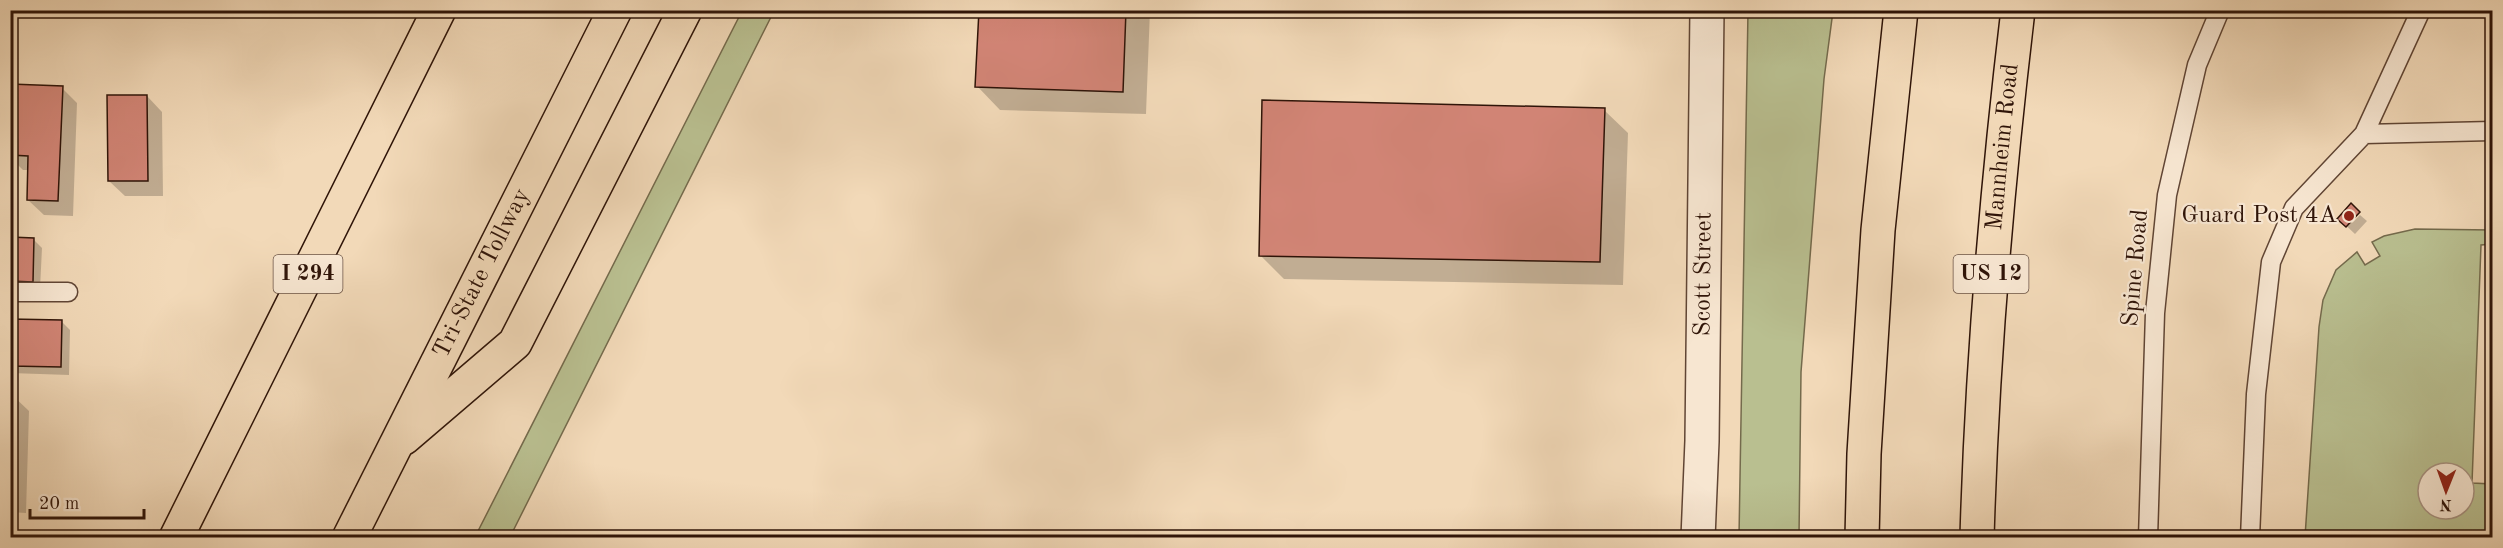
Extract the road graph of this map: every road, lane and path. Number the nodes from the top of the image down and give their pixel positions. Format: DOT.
graph roads {
  1 [pos="440,10"];
  2 [pos="615,10"];
  3 [pos="685,10"];
  4 [pos="1707,10"];
  5 [pos="1901,10"];
  6 [pos="2018,10"];
  7 [pos="2220,10"];
  8 [pos="2421,10"];
  9 [pos="2493,131"];
  10 [pos="2364,134"];
  11 [pos="10,292"];
  12 [pos="68,292"];
  13 [pos="391,449"];
  14 [pos="176,537"];
  15 [pos="349,537"];
  16 [pos="1698,537"];
  17 [pos="1862,537"];
  18 [pos="1977,537"];
  19 [pos="2148,537"];
  20 [pos="2250,537"];
  1 -- 14 [label="main road, I 294"];
  2 -- 13 [label="main road, Tri-State Tollway"];
  3 -- 13 [label="main road"];
  4 -- 16 [label="street, Scott Street"];
  5 -- 17 [label="main road"];
  6 -- 18 [label="main road, Mannheim Road / US 12"];
  7 -- 19 [label="lane, Spine Road"];
  8 -- 10 [label="lane"];
  9 -- 10 [label="lane"];
  10 -- 20 [label="lane"];
  11 -- 12 [label="lane"];
  13 -- 15 [label="main road, Tri-State Tollway"];
}
